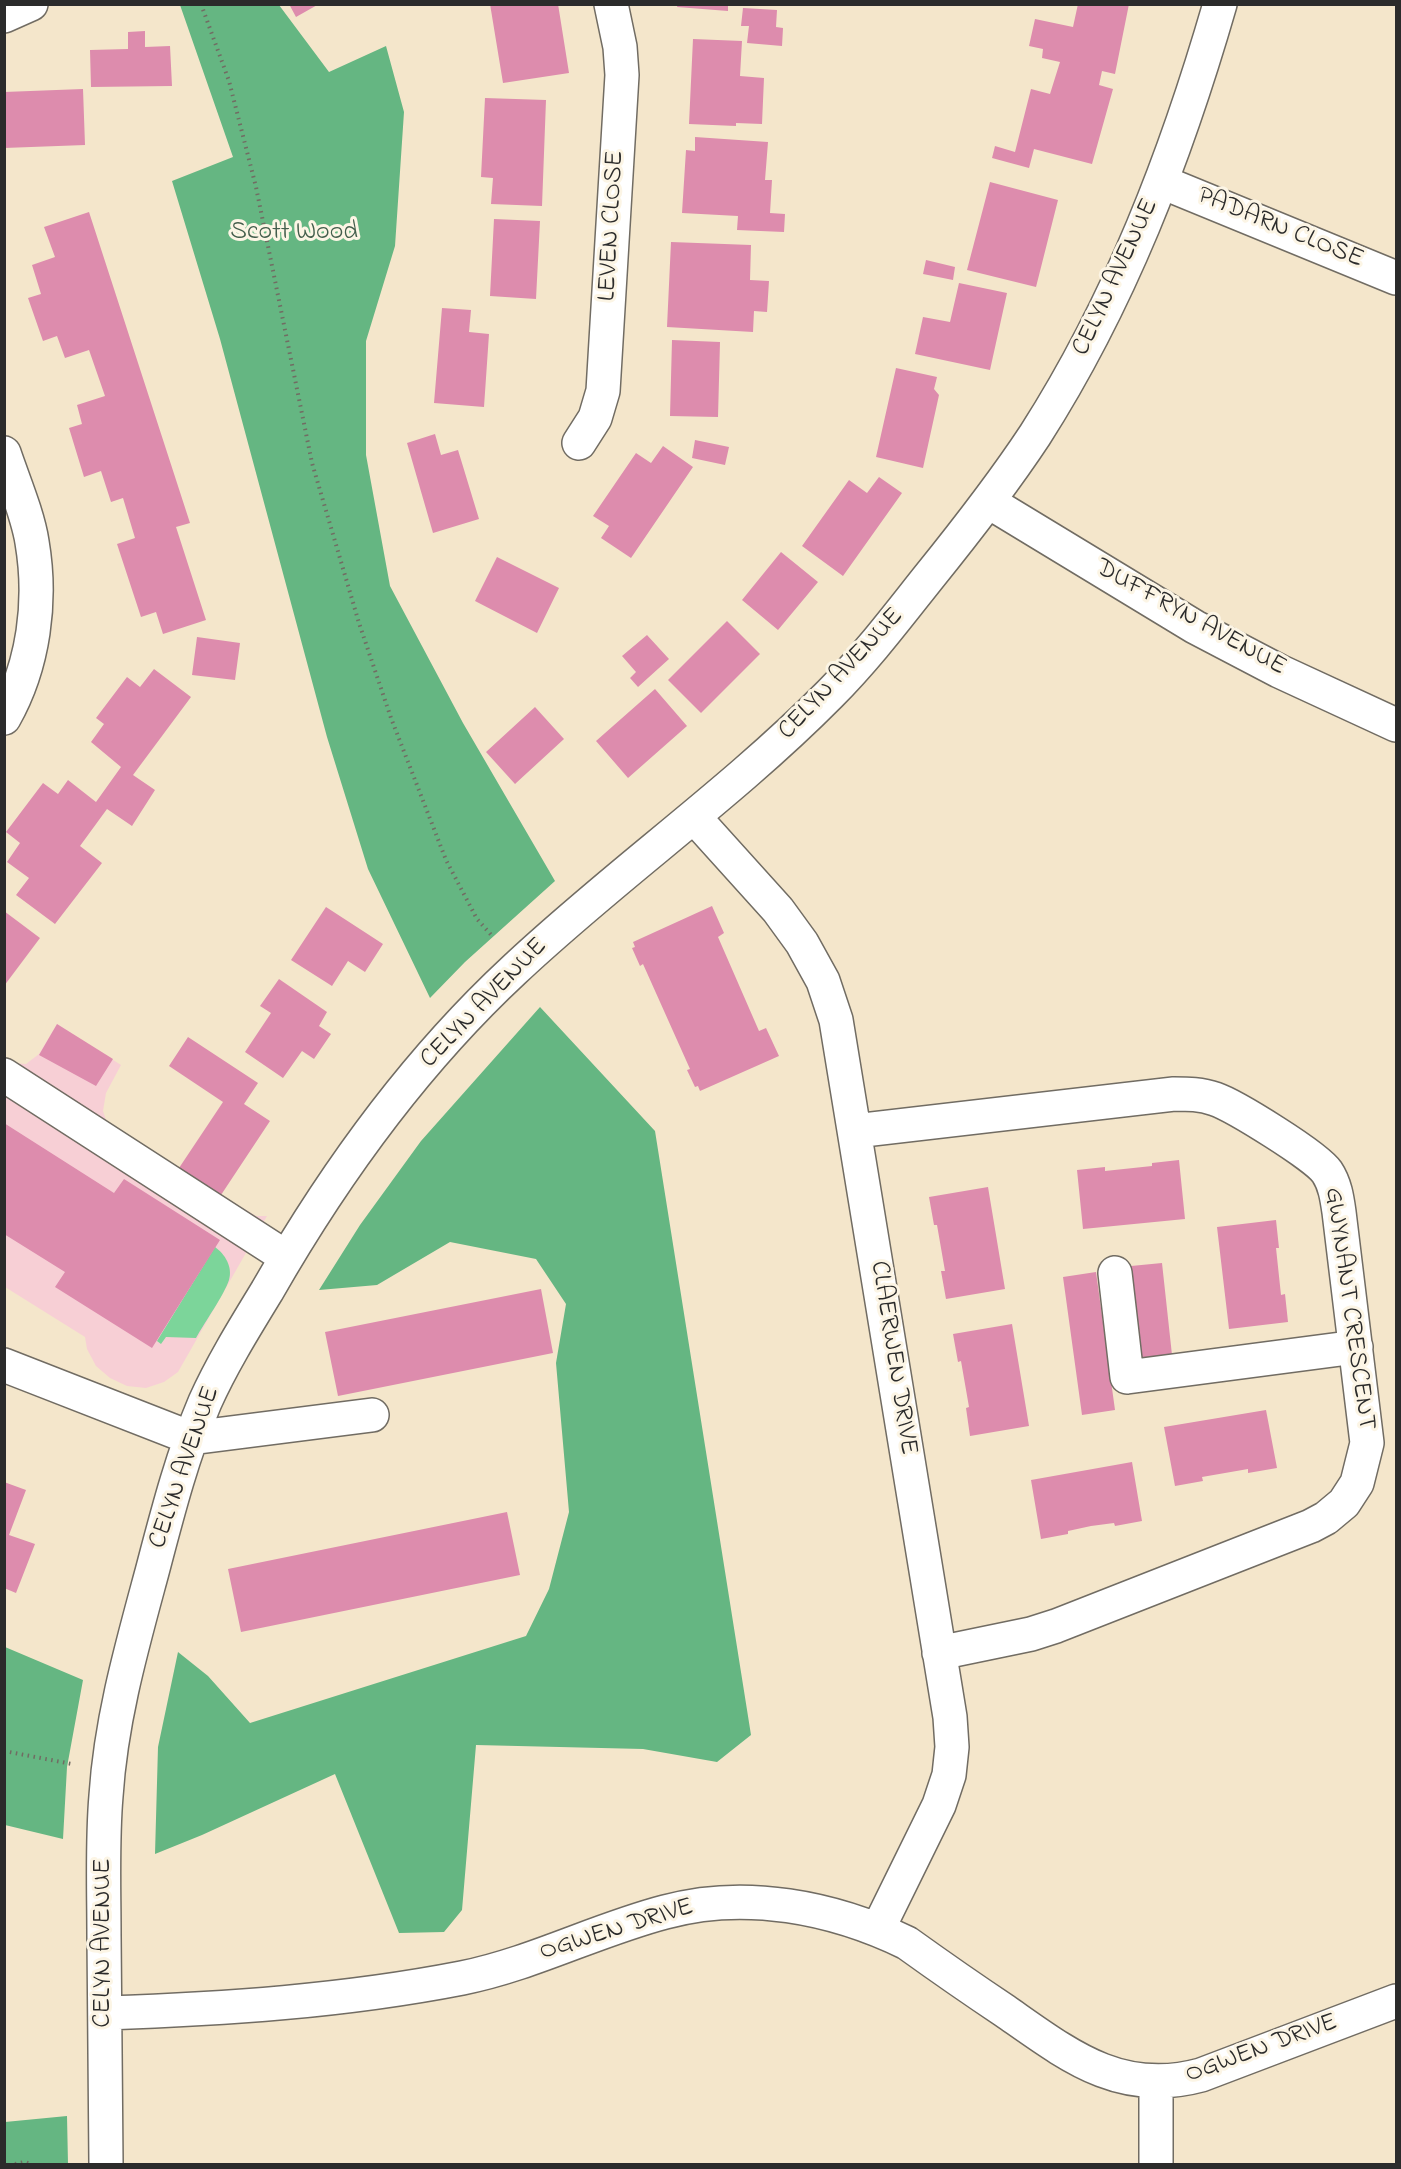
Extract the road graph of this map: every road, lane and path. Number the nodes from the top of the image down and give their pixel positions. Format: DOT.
graph roads {
  1 [pos="31,4"];
  2 [pos="201,4"];
  3 [pos="611,4"];
  4 [pos="1220,4"];
  5 [pos="4,16"];
  6 [pos="1162,182"];
  7 [pos="1396,278"];
  8 [pos="579,443"];
  9 [pos="4,453"];
  10 [pos="989,502"];
  11 [pos="4,718"];
  12 [pos="1396,725"];
  13 [pos="695,818"];
  14 [pos="499,943"];
  15 [pos="4,1075"];
  16 [pos="855,1131"];
  17 [pos="286,1257"];
  18 [pos="1115,1273"];
  19 [pos="1356,1347"];
  20 [pos="4,1365"];
  21 [pos="372,1415"];
  22 [pos="191,1438"];
  23 [pos="939,1653"];
  24 [pos="4,1751"];
  25 [pos="108,1772"];
  26 [pos="878,1929"];
  27 [pos="1396,2001"];
  28 [pos="105,2013"];
  29 [pos="1156,2081"];
  30 [pos="15,2164"];
  31 [pos="30,2164"];
  32 [pos="106,2164"];
  33 [pos="1156,2164"];
  1 -- 5 [label="street"];
  2 -- 14 [label="path"];
  3 -- 8 [label="street, LEVEN CLOSE"];
  4 -- 6 [label="street, CELYN AVENUE"];
  6 -- 7 [label="street, PADARN CLOSE"];
  6 -- 10 [label="street, CELYN AVENUE"];
  9 -- 11 [label="street"];
  10 -- 12 [label="street, DUFFRYN AVENUE"];
  10 -- 13 [label="street, CELYN AVENUE"];
  13 -- 16 [label="street, CLAERWEN DRIVE"];
  13 -- 17 [label="street, CELYN AVENUE"];
  15 -- 17 [label="street"];
  16 -- 19 [label="street, GWYNANT CRESCENT"];
  16 -- 23 [label="street, CLAERWEN DRIVE"];
  17 -- 22 [label="street, CELYN AVENUE"];
  18 -- 19 [label="street"];
  19 -- 23 [label="street, GWYNANT CRESCENT"];
  20 -- 22 [label="street"];
  21 -- 22 [label="street"];
  22 -- 25 [label="street, CELYN AVENUE"];
  23 -- 26 [label="street, CLAERWEN DRIVE"];
  24 -- 25 [label="path"];
  25 -- 28 [label="street, CELYN AVENUE"];
  26 -- 28 [label="street, OGWEN DRIVE"];
  26 -- 29 [label="street, OGWEN DRIVE"];
  27 -- 29 [label="street, OGWEN DRIVE"];
  28 -- 32 [label="street, CELYN AVENUE"];
  29 -- 33 [label="street"];
  30 -- 31 [label="path"];
}
